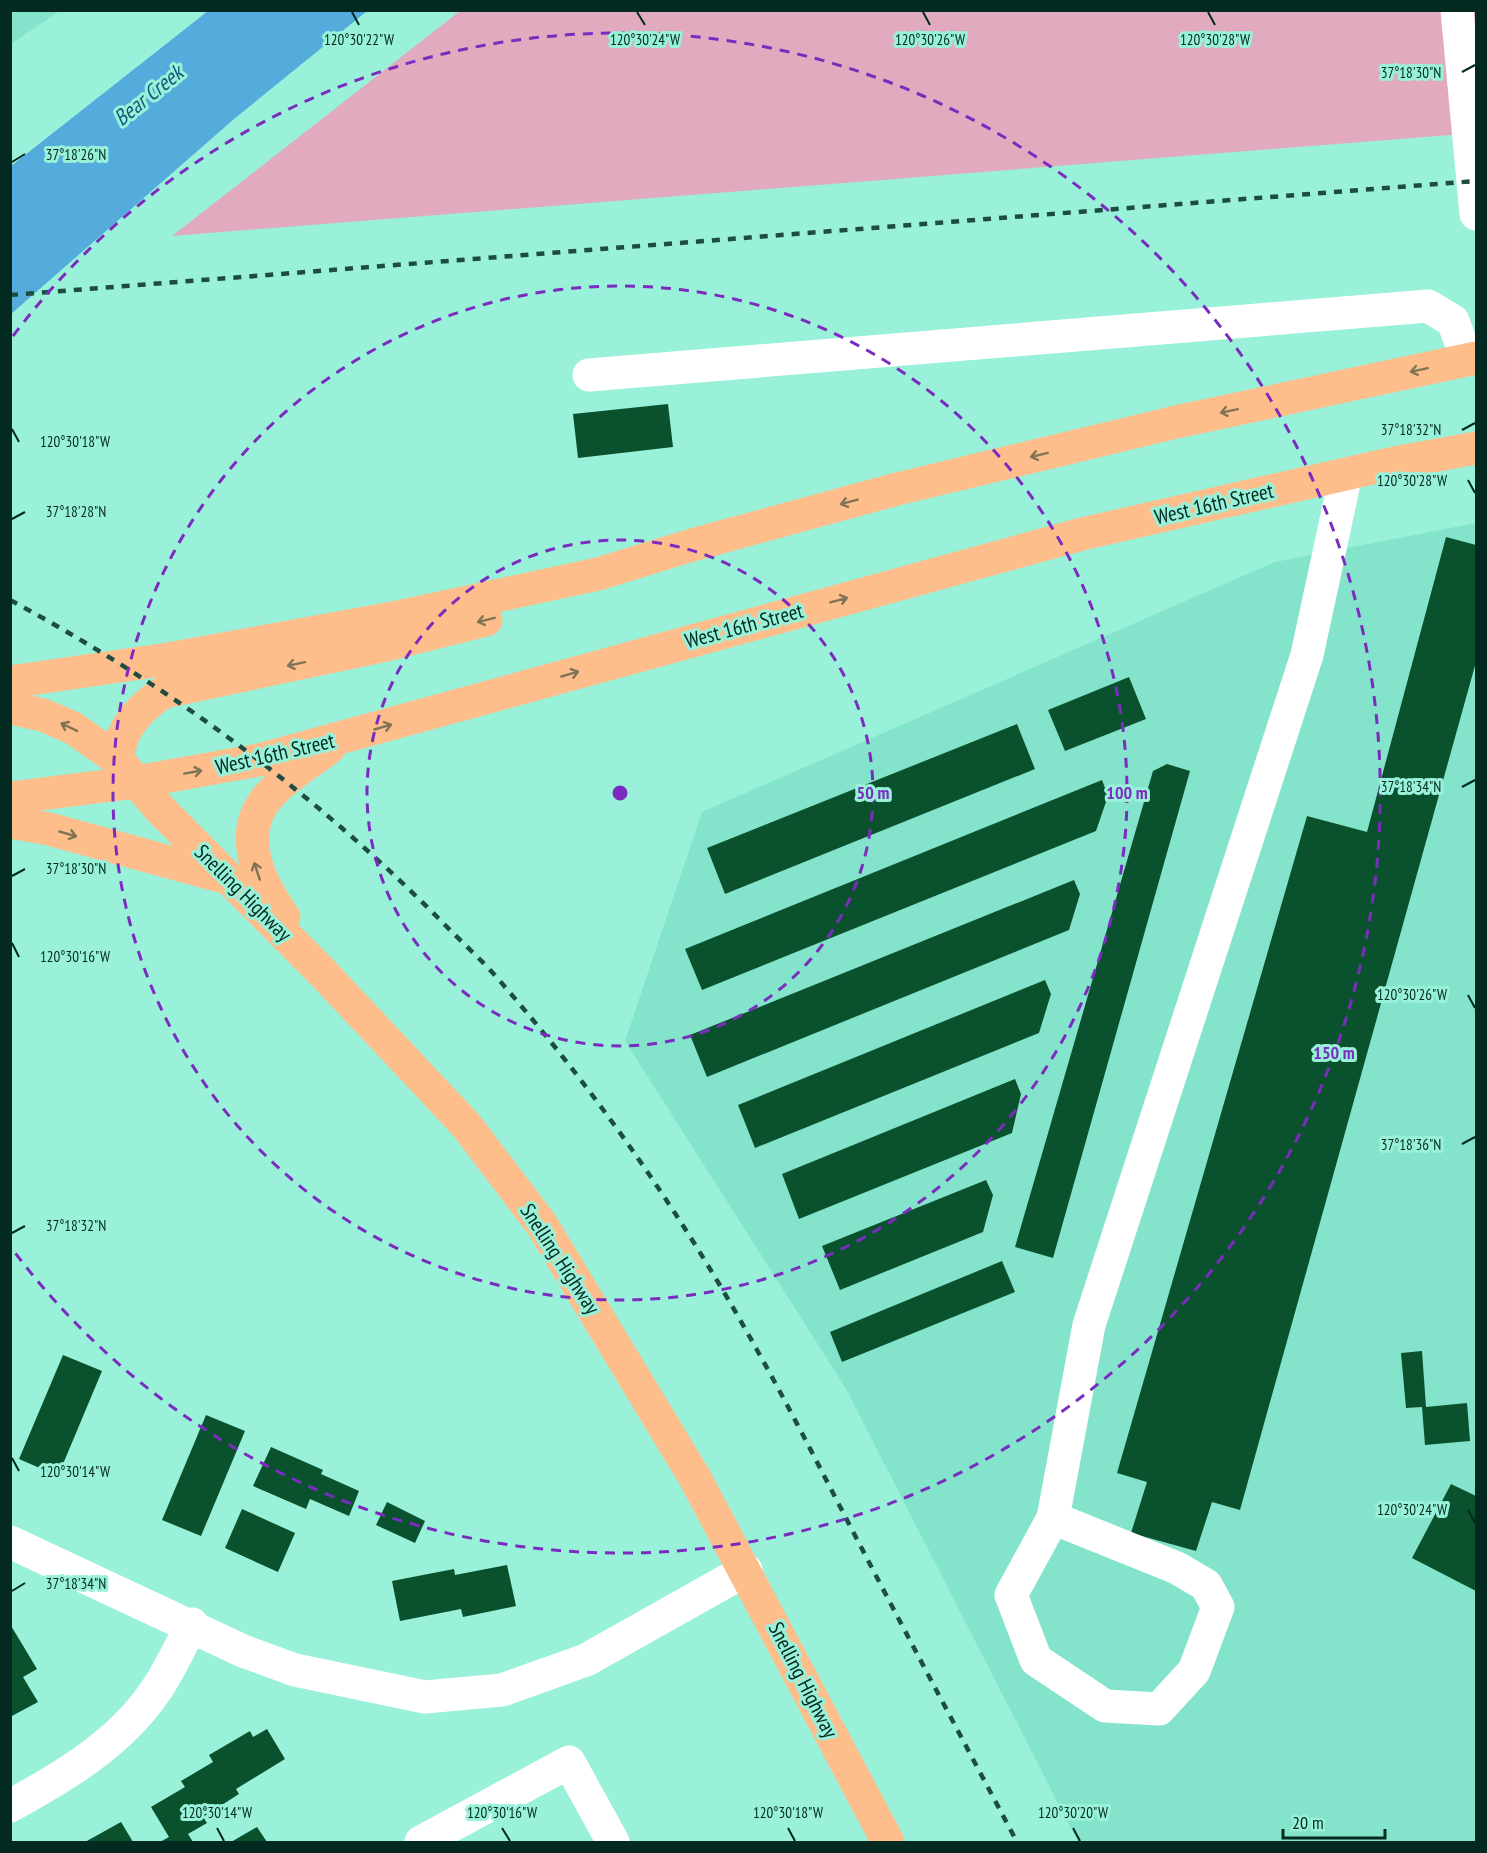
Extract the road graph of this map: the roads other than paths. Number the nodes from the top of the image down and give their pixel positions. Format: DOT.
graph roads {
  1 [pos="1456,10"];
  2 [pos="1476,214"];
  3 [pos="1472,359"];
  4 [pos="589,375"];
  5 [pos="1476,448"];
  6 [pos="1346,474"];
  7 [pos="598,574"];
  8 [pos="10,682"];
  9 [pos="10,708"];
  10 [pos="341,739"];
  11 [pos="126,771"];
  12 [pos="10,798"];
  13 [pos="10,822"];
  14 [pos="226,878"];
  15 [pos="323,972"];
  16 [pos="1053,1518"];
  17 [pos="10,1542"];
  18 [pos="746,1570"];
  19 [pos="192,1624"];
  20 [pos="10,1806"];
  21 [pos="422,1842"];
  22 [pos="613,1842"];
  23 [pos="888,1842"];
  1 -- 2 [label="street"];
  3 -- 4 [label="street"];
  3 -- 7 [label="main road, one-way"];
  5 -- 6 [label="main road, West 16th Street"];
  10 -- 6 [label="main road, West 16th Street, one-way"];
  6 -- 16 [label="street"];
  7 -- 8 [label="main road"];
  7 -- 11 [label="main road, one-way"];
  11 -- 9 [label="main road, Snelling Highway, one-way"];
  11 -- 10 [label="main road, West 16th Street, one-way"];
  15 -- 10 [label="main road, one-way"];
  11 -- 12 [label="main road, West 16th Street"];
  11 -- 14 [label="main road, Snelling Highway"];
  13 -- 14 [label="main road, one-way"];
  14 -- 15 [label="main road, Snelling Highway"];
  15 -- 18 [label="main road, Snelling Highway"];
  16 -- 16 [label="street"];
  17 -- 19 [label="street"];
  18 -- 19 [label="street"];
  18 -- 23 [label="main road, Snelling Highway"];
  19 -- 20 [label="street"];
  21 -- 22 [label="street"];
}
